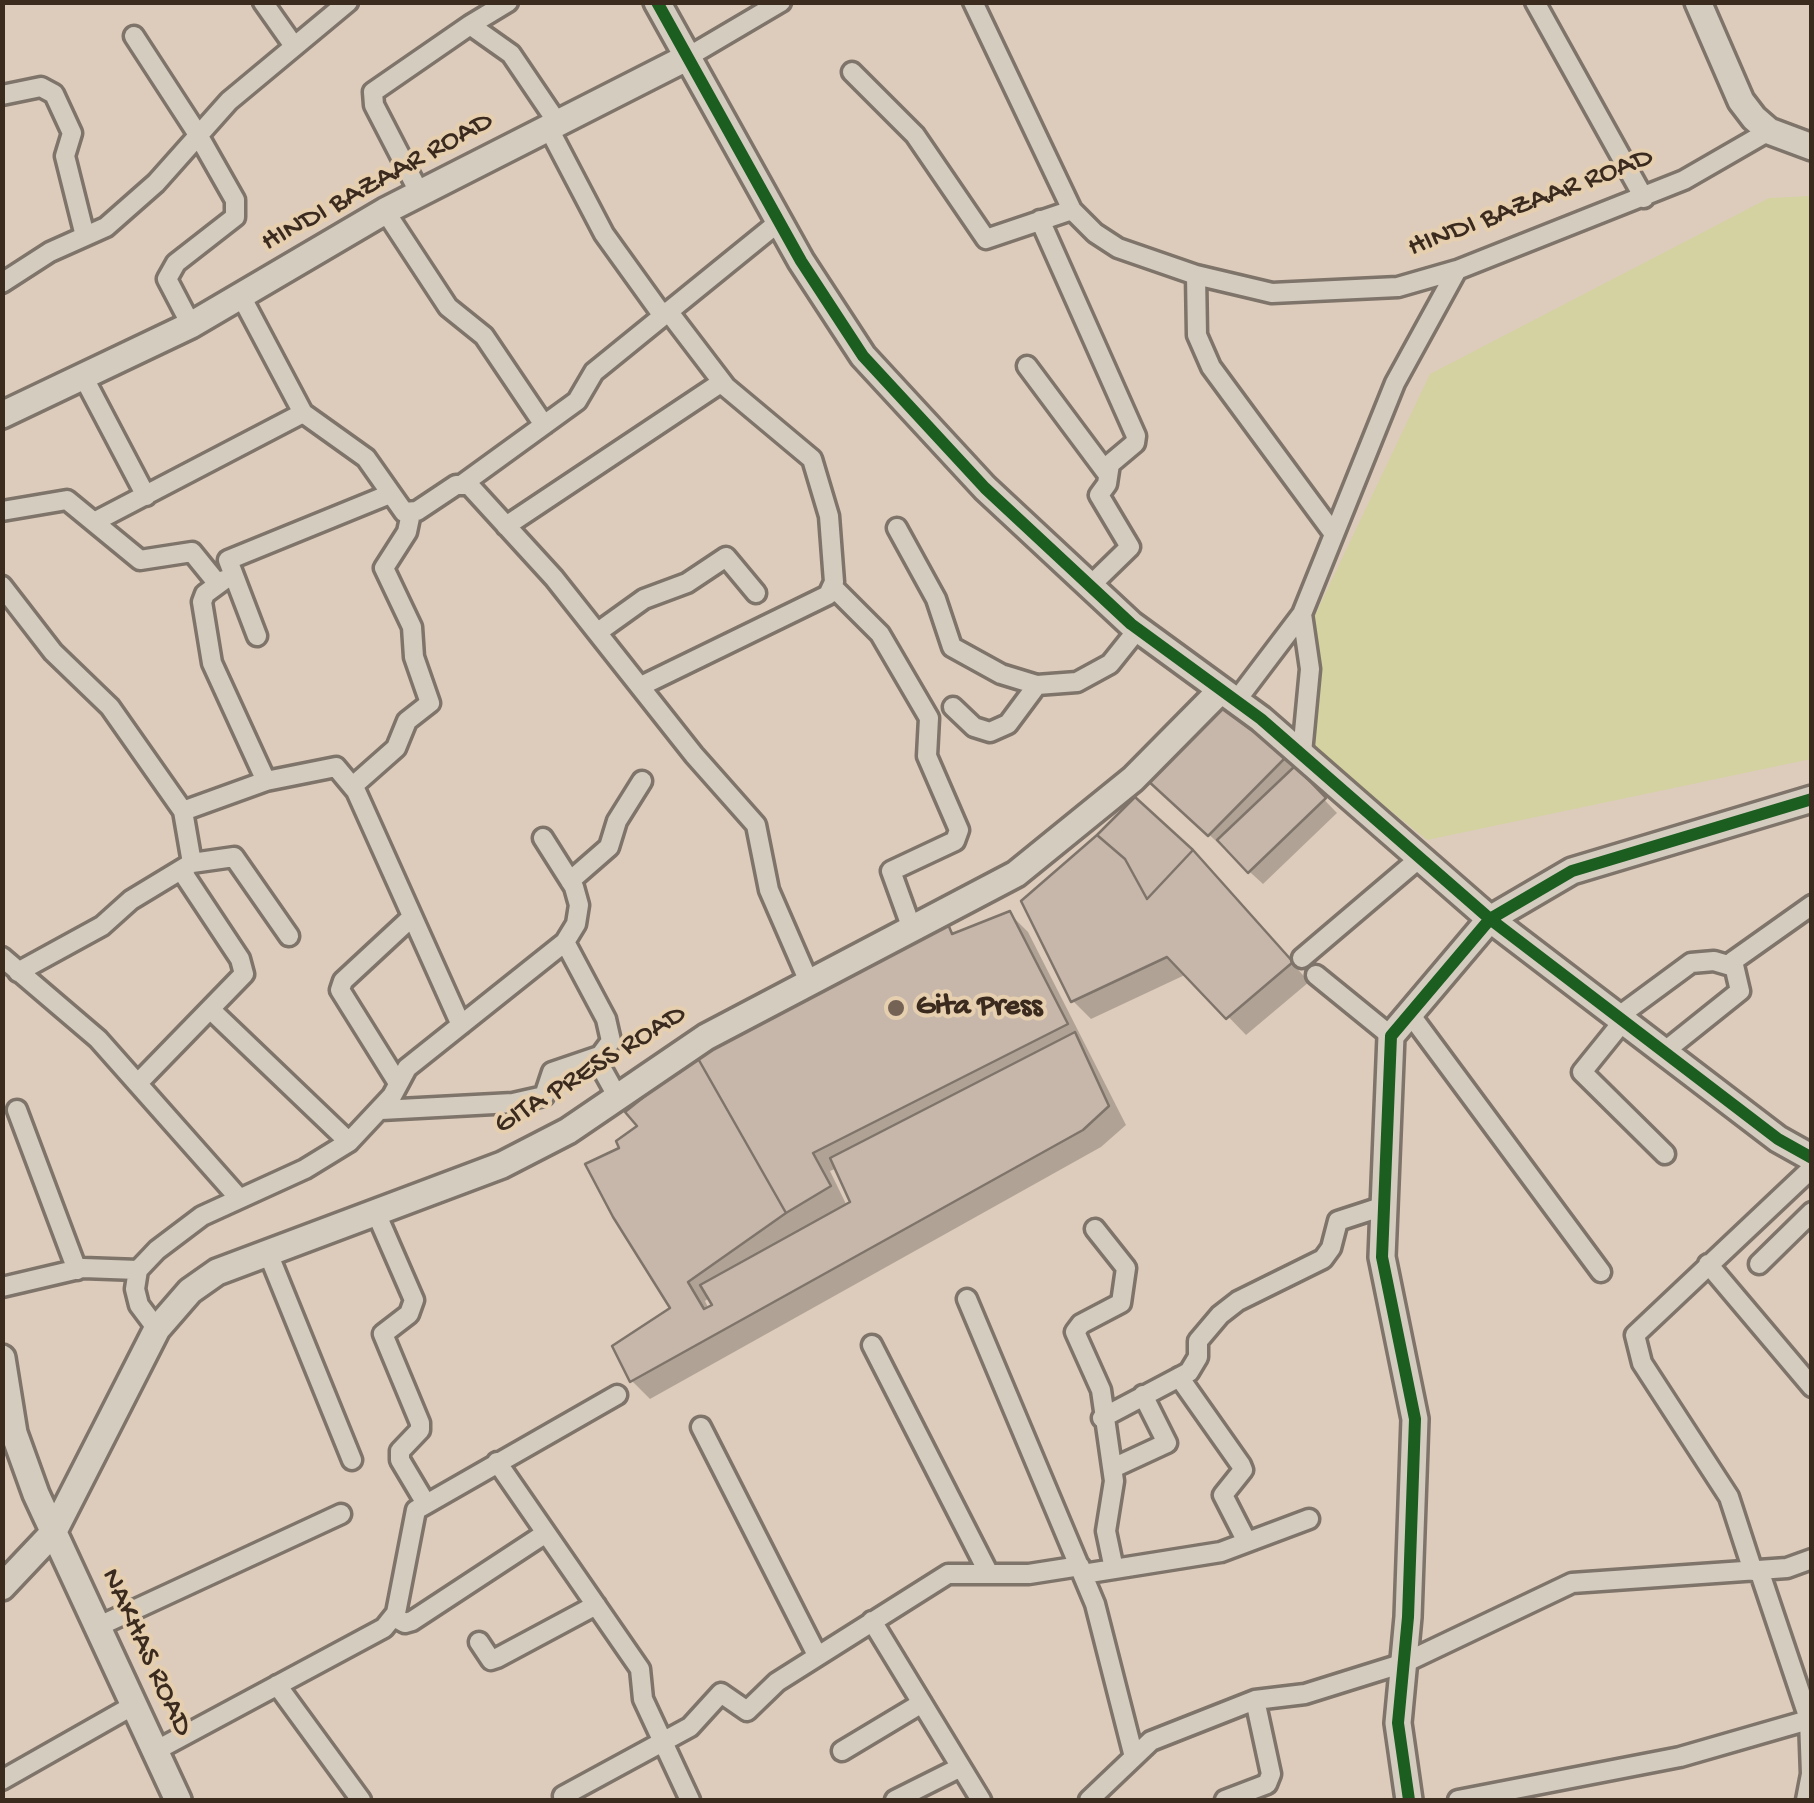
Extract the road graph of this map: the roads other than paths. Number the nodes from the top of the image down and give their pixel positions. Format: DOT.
graph roads {
  1 [pos="263,2"];
  2 [pos="348,2"];
  3 [pos="508,2"];
  4 [pos="656,2"];
  5 [pos="781,2"];
  6 [pos="973,2"];
  7 [pos="1535,2"];
  8 [pos="1698,2"];
  9 [pos="470,25"];
  10 [pos="134,36"];
  11 [pos="294,46"];
  12 [pos="686,58"];
  13 [pos="852,72"];
  14 [pos="2,95"];
  15 [pos="552,124"];
  16 [pos="1770,132"];
  17 [pos="198,133"];
  18 [pos="1812,147"];
  19 [pos="420,194"];
  20 [pos="1644,198"];
  21 [pos="1072,210"];
  22 [pos="386,211"];
  23 [pos="1040,220"];
  24 [pos="780,221"];
  25 [pos="85,236"];
  26 [pos="1458,270"];
  27 [pos="1196,274"];
  28 [pos="2,283"];
  29 [pos="241,296"];
  30 [pos="666,314"];
  31 [pos="191,325"];
  32 [pos="1027,366"];
  33 [pos="84,378"];
  34 [pos="722,382"];
  35 [pos="304,414"];
  36 [pos="2,415"];
  37 [pos="544,425"];
  38 [pos="1106,472"];
  39 [pos="464,483"];
  40 [pos="390,494"];
  41 [pos="146,496"];
  42 [pos="2,511"];
  43 [pos="411,512"];
  44 [pos="94,522"];
  45 [pos="506,526"];
  46 [pos="897,528"];
  47 [pos="1334,534"];
  48 [pos="224,580"];
  49 [pos="2,586"];
  50 [pos="1090,586"];
  51 [pos="834,588"];
  52 [pos="756,594"];
  53 [pos="1302,614"];
  54 [pos="1138,629"];
  55 [pos="598,632"];
  56 [pos="257,636"];
  57 [pos="641,686"];
  58 [pos="1037,686"];
  59 [pos="1229,695"];
  60 [pos="953,707"];
  61 [pos="1302,753"];
  62 [pos="266,781"];
  63 [pos="642,782"];
  64 [pos="353,786"];
  65 [pos="1812,799"];
  66 [pos="183,812"];
  67 [pos="543,838"];
  68 [pos="1421,856"];
  69 [pos="186,867"];
  70 [pos="570,881"];
  71 [pos="1812,905"];
  72 [pos="412,917"];
  73 [pos="1490,919"];
  74 [pos="912,929"];
  75 [pos="290,936"];
  76 [pos="565,942"];
  77 [pos="2,957"];
  78 [pos="1302,958"];
  79 [pos="1731,966"];
  80 [pos="18,972"];
  81 [pos="1316,975"];
  82 [pos="809,982"];
  83 [pos="210,1009"];
  84 [pos="1410,1014"];
  85 [pos="1622,1018"];
  86 [pos="461,1025"];
  87 [pos="1390,1036"];
  88 [pos="1665,1051"];
  89 [pos="599,1056"];
  90 [pos="138,1082"];
  91 [pos="398,1082"];
  92 [pos="617,1096"];
  93 [pos="16,1110"];
  94 [pos="376,1116"];
  95 [pos="349,1142"];
  96 [pos="1664,1154"];
  97 [pos="1812,1158"];
  98 [pos="1812,1168"];
  99 [pos="238,1198"];
  100 [pos="1384,1206"];
  101 [pos="1812,1212"];
  102 [pos="377,1216"];
  103 [pos="1095,1229"];
  104 [pos="268,1253"];
  105 [pos="1708,1264"];
  106 [pos="1759,1264"];
  107 [pos="77,1270"];
  108 [pos="138,1270"];
  109 [pos="1601,1272"];
  110 [pos="2,1287"];
  111 [pos="967,1299"];
  112 [pos="157,1329"];
  113 [pos="872,1345"];
  114 [pos="2,1358"];
  115 [pos="1178,1377"];
  116 [pos="1812,1388"];
  117 [pos="617,1395"];
  118 [pos="1143,1395"];
  119 [pos="1102,1418"];
  120 [pos="701,1428"];
  121 [pos="352,1460"];
  122 [pos="497,1462"];
  123 [pos="1112,1468"];
  124 [pos="425,1502"];
  125 [pos="341,1514"];
  126 [pos="1309,1519"];
  127 [pos="53,1533"];
  128 [pos="546,1533"];
  129 [pos="1247,1542"];
  130 [pos="1812,1559"];
  131 [pos="1114,1568"];
  132 [pos="1081,1570"];
  133 [pos="1756,1570"];
  134 [pos="988,1572"];
  135 [pos="7,1576"];
  136 [pos="596,1605"];
  137 [pos="394,1618"];
  138 [pos="872,1621"];
  139 [pos="97,1627"];
  140 [pos="479,1642"];
  141 [pos="816,1655"];
  142 [pos="1404,1663"];
  143 [pos="277,1685"];
  144 [pos="1255,1700"];
  145 [pos="922,1703"];
  146 [pos="134,1705"];
  147 [pos="1810,1719"];
  148 [pos="664,1742"];
  149 [pos="155,1751"];
  150 [pos="842,1751"];
  151 [pos="1133,1753"];
  152 [pos="961,1767"];
  153 [pos="2,1780"];
  154 [pos="563,1796"];
  155 [pos="177,1800"];
  156 [pos="361,1800"];
  157 [pos="690,1800"];
  158 [pos="895,1800"];
  159 [pos="981,1800"];
  160 [pos="1089,1800"];
  161 [pos="1226,1800"];
  162 [pos="1409,1800"];
  163 [pos="1458,1800"];
  164 [pos="1806,1800"];
  1 -- 11 [label="street"];
  2 -- 11 [label="street"];
  3 -- 9 [label="street"];
  4 -- 12 [label="street"];
  5 -- 12 [label="street, HINDI BAZAAR ROAD"];
  6 -- 21 [label="street, HINDI BAZAAR ROAD"];
  7 -- 20 [label="street"];
  8 -- 16 [label="street"];
  9 -- 15 [label="street"];
  9 -- 19 [label="street"];
  10 -- 17 [label="street"];
  11 -- 17 [label="street"];
  12 -- 15 [label="street, HINDI BAZAAR ROAD"];
  12 -- 24 [label="street"];
  13 -- 23 [label="street"];
  14 -- 25 [label="street"];
  15 -- 19 [label="street, HINDI BAZAAR ROAD"];
  15 -- 30 [label="street"];
  16 -- 18 [label="street"];
  16 -- 20 [label="street, HINDI BAZAAR ROAD"];
  17 -- 25 [label="street"];
  17 -- 31 [label="street"];
  19 -- 22 [label="street, HINDI BAZAAR ROAD"];
  20 -- 26 [label="street, HINDI BAZAAR ROAD"];
  21 -- 23 [label="street"];
  21 -- 27 [label="street, HINDI BAZAAR ROAD"];
  22 -- 29 [label="street, HINDI BAZAAR ROAD"];
  22 -- 37 [label="street"];
  23 -- 38 [label="street"];
  24 -- 30 [label="street"];
  24 -- 50 [label="street"];
  25 -- 28 [label="street"];
  26 -- 27 [label="street, HINDI BAZAAR ROAD"];
  26 -- 47 [label="street"];
  27 -- 47 [label="street"];
  29 -- 31 [label="street, HINDI BAZAAR ROAD"];
  29 -- 35 [label="street"];
  30 -- 34 [label="street"];
  30 -- 37 [label="street"];
  31 -- 33 [label="street, HINDI BAZAAR ROAD"];
  32 -- 38 [label="street"];
  33 -- 36 [label="street, HINDI BAZAAR ROAD"];
  33 -- 41 [label="street"];
  34 -- 45 [label="street"];
  34 -- 51 [label="street"];
  35 -- 40 [label="street"];
  35 -- 41 [label="street"];
  37 -- 39 [label="street"];
  38 -- 50 [label="street"];
  39 -- 43 [label="street"];
  39 -- 45 [label="street"];
  40 -- 43 [label="street"];
  40 -- 48 [label="street"];
  41 -- 44 [label="street"];
  42 -- 44 [label="street"];
  43 -- 64 [label="street"];
  44 -- 48 [label="street"];
  45 -- 55 [label="street"];
  46 -- 58 [label="street"];
  47 -- 53 [label="street"];
  48 -- 56 [label="street"];
  48 -- 62 [label="street"];
  49 -- 66 [label="street"];
  50 -- 54 [label="street"];
  51 -- 57 [label="street"];
  51 -- 74 [label="street"];
  52 -- 55 [label="street"];
  53 -- 59 [label="street"];
  53 -- 61 [label="street"];
  54 -- 58 [label="street"];
  54 -- 59 [label="street"];
  55 -- 57 [label="street"];
  57 -- 82 [label="street"];
  58 -- 60 [label="street"];
  59 -- 61 [label="street"];
  59 -- 74 [label="street, GITA PRESS ROAD"];
  61 -- 68 [label="street"];
  62 -- 64 [label="street"];
  62 -- 66 [label="street"];
  63 -- 70 [label="street"];
  64 -- 72 [label="street"];
  65 -- 73 [label="street"];
  66 -- 69 [label="street"];
  67 -- 70 [label="street"];
  68 -- 73 [label="street"];
  68 -- 78 [label="street"];
  69 -- 75 [label="street"];
  69 -- 80 [label="street"];
  69 -- 83 [label="street"];
  70 -- 76 [label="street"];
  71 -- 79 [label="street"];
  72 -- 86 [label="street"];
  72 -- 91 [label="street"];
  73 -- 84 [label="street"];
  73 -- 85 [label="street"];
  74 -- 82 [label="street, GITA PRESS ROAD"];
  76 -- 86 [label="street"];
  76 -- 89 [label="street"];
  77 -- 80 [label="street"];
  79 -- 85 [label="street"];
  79 -- 88 [label="street"];
  80 -- 90 [label="street"];
  81 -- 87 [label="street"];
  82 -- 92 [label="street, GITA PRESS ROAD"];
  83 -- 90 [label="street"];
  83 -- 95 [label="street"];
  84 -- 87 [label="street"];
  84 -- 109 [label="street"];
  85 -- 88 [label="street"];
  85 -- 96 [label="street"];
  86 -- 91 [label="street"];
  87 -- 100 [label="street"];
  88 -- 97 [label="street"];
  89 -- 92 [label="street"];
  89 -- 94 [label="street"];
  90 -- 99 [label="street"];
  91 -- 94 [label="street"];
  92 -- 102 [label="street, GITA PRESS ROAD"];
  93 -- 107 [label="street"];
  94 -- 95 [label="street"];
  95 -- 99 [label="street"];
  98 -- 105 [label="street"];
  99 -- 108 [label="street"];
  100 -- 115 [label="street"];
  100 -- 142 [label="street"];
  101 -- 106 [label="street"];
  102 -- 104 [label="street, GITA PRESS ROAD"];
  102 -- 124 [label="street"];
  103 -- 119 [label="street"];
  104 -- 112 [label="street, GITA PRESS ROAD"];
  104 -- 121 [label="street"];
  105 -- 116 [label="street"];
  105 -- 133 [label="street"];
  107 -- 108 [label="street"];
  107 -- 110 [label="street"];
  108 -- 112 [label="street"];
  111 -- 132 [label="street"];
  112 -- 127 [label="street, GITA PRESS ROAD"];
  113 -- 134 [label="street"];
  114 -- 127 [label="street, NAKHAS ROAD"];
  115 -- 118 [label="street"];
  115 -- 129 [label="street"];
  117 -- 122 [label="street"];
  118 -- 119 [label="street"];
  118 -- 123 [label="street"];
  119 -- 123 [label="street"];
  120 -- 141 [label="street"];
  122 -- 124 [label="street"];
  122 -- 128 [label="street"];
  123 -- 131 [label="street"];
  124 -- 137 [label="street"];
  125 -- 139 [label="street"];
  126 -- 129 [label="street"];
  127 -- 135 [label="street, GITA PRESS ROAD"];
  127 -- 139 [label="street, NAKHAS ROAD"];
  128 -- 136 [label="street"];
  128 -- 137 [label="street"];
  129 -- 131 [label="street"];
  130 -- 133 [label="street"];
  131 -- 132 [label="street"];
  132 -- 134 [label="street"];
  132 -- 151 [label="street"];
  133 -- 142 [label="street"];
  133 -- 147 [label="street"];
  134 -- 138 [label="street"];
  136 -- 140 [label="street"];
  136 -- 148 [label="street"];
  137 -- 143 [label="street"];
  138 -- 141 [label="street"];
  138 -- 145 [label="street"];
  139 -- 146 [label="street, NAKHAS ROAD"];
  141 -- 148 [label="street"];
  142 -- 144 [label="street"];
  142 -- 162 [label="street"];
  143 -- 149 [label="street"];
  143 -- 156 [label="street"];
  144 -- 151 [label="street"];
  144 -- 161 [label="street"];
  145 -- 150 [label="street"];
  145 -- 152 [label="street"];
  146 -- 149 [label="street, NAKHAS ROAD"];
  146 -- 153 [label="street"];
  147 -- 163 [label="street"];
  147 -- 164 [label="street"];
  148 -- 154 [label="street"];
  148 -- 157 [label="street"];
  149 -- 155 [label="street, NAKHAS ROAD"];
  151 -- 160 [label="street"];
  152 -- 158 [label="street"];
  152 -- 159 [label="street"];
}
